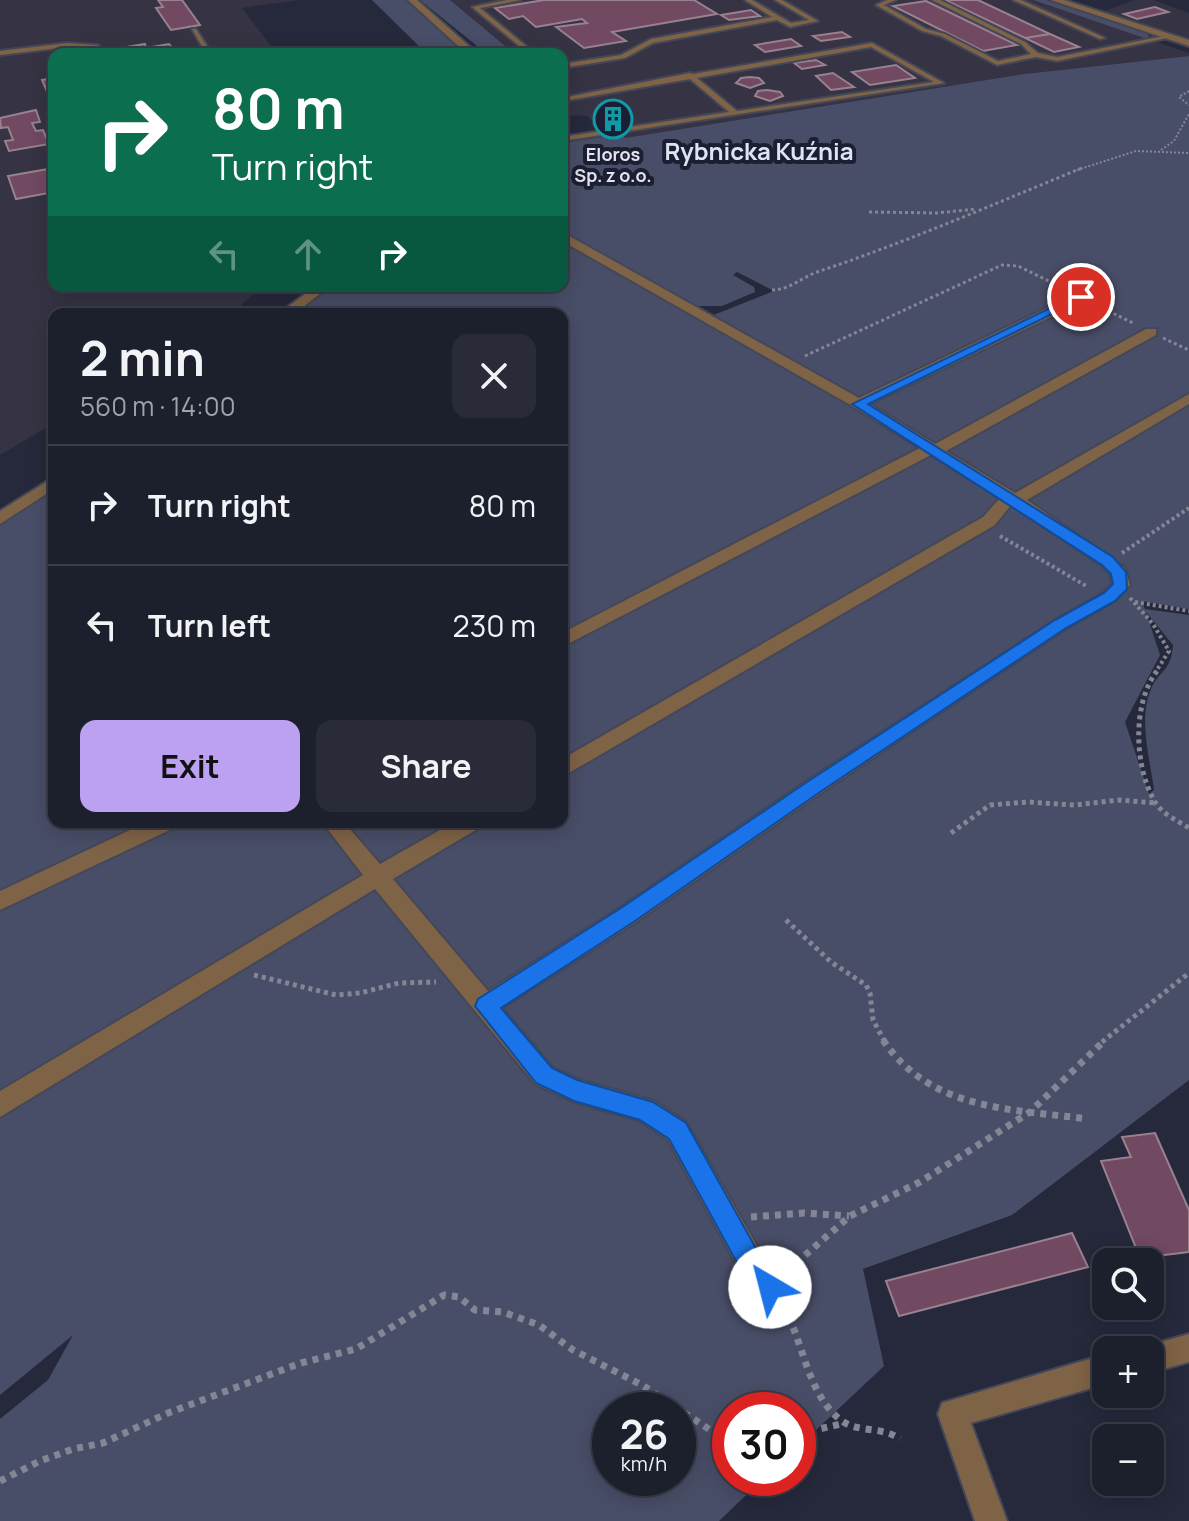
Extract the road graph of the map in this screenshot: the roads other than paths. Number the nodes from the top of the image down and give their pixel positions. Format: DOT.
graph roads {
  1 [pos="412,0"];
  2 [pos="518,0"];
  3 [pos="748,0"];
  4 [pos="778,0"];
  5 [pos="893,0"];
  6 [pos="935,0"];
  7 [pos="1016,0"];
  8 [pos="1055,0"];
  9 [pos="778,18"];
  10 [pos="194,30"];
  11 [pos="1169,37"];
  12 [pos="1102,38"];
  13 [pos="1189,43"];
  14 [pos="48,48"];
  15 [pos="51,48"];
  16 [pos="98,48"];
  17 [pos="205,48"];
  18 [pos="466,48"];
  19 [pos="526,48"];
  20 [pos="0,53"];
  21 [pos="1036,55"];
  22 [pos="568,65"];
  23 [pos="690,75"];
  24 [pos="569,98"];
  25 [pos="736,114"];
  26 [pos="568,138"];
  27 [pos="568,239"];
  28 [pos="316,292"];
  29 [pos="1081,297"];
  30 [pos="293,308"];
  31 [pos="1151,332"];
  32 [pos="1189,398"];
  33 [pos="859,404"];
  34 [pos="934,449"];
  35 [pos="48,486"];
  36 [pos="1011,499"];
  37 [pos="0,519"];
  38 [pos="568,638"];
  39 [pos="568,766"];
  40 [pos="154,828"];
  41 [pos="337,828"];
  42 [pos="462,828"];
  43 [pos="380,877"];
  44 [pos="0,901"];
  45 [pos="482,1002"];
  46 [pos="0,1105"];
  47 [pos="770,1287"];
  48 [pos="1189,1348"];
  49 [pos="1164,1354"];
  50 [pos="1092,1373"];
  51 [pos="991,1521"];
  1 -- 18 [label="street"];
  2 -- 19 [label="lane"];
  3 -- 9 [label="lane"];
  4 -- 9 [label="lane"];
  5 -- 21 [label="lane"];
  6 -- 21 [label="lane"];
  7 -- 12 [label="lane"];
  8 -- 11 [label="street"];
  9 -- 22 [label="lane"];
  10 -- 17 [label="lane"];
  11 -- 13 [label="street"];
  11 -- 21 [label="lane"];
  14 -- 20 [label="lane"];
  15 -- 16 [label="lane"];
  23 -- 24 [label="lane"];
  23 -- 25 [label="lane"];
  23 -- 25 [label="lane"];
  25 -- 26 [label="lane"];
  27 -- 33 [label="street"];
  28 -- 30 [label="street"];
  29 -- 33 [label="street"];
  31 -- 34 [label="street"];
  32 -- 36 [label="street"];
  33 -- 34 [label="street"];
  34 -- 36 [label="street"];
  34 -- 38 [label="street"];
  35 -- 37 [label="street"];
  36 -- 39 [label="street"];
  36 -- 45 [label="street"];
  40 -- 44 [label="street"];
  41 -- 43 [label="street"];
  42 -- 43 [label="street"];
  43 -- 45 [label="street"];
  43 -- 46 [label="street"];
  45 -- 47 [label="street"];
  48 -- 49 [label="street"];
  50 -- 51 [label="street"];
}
